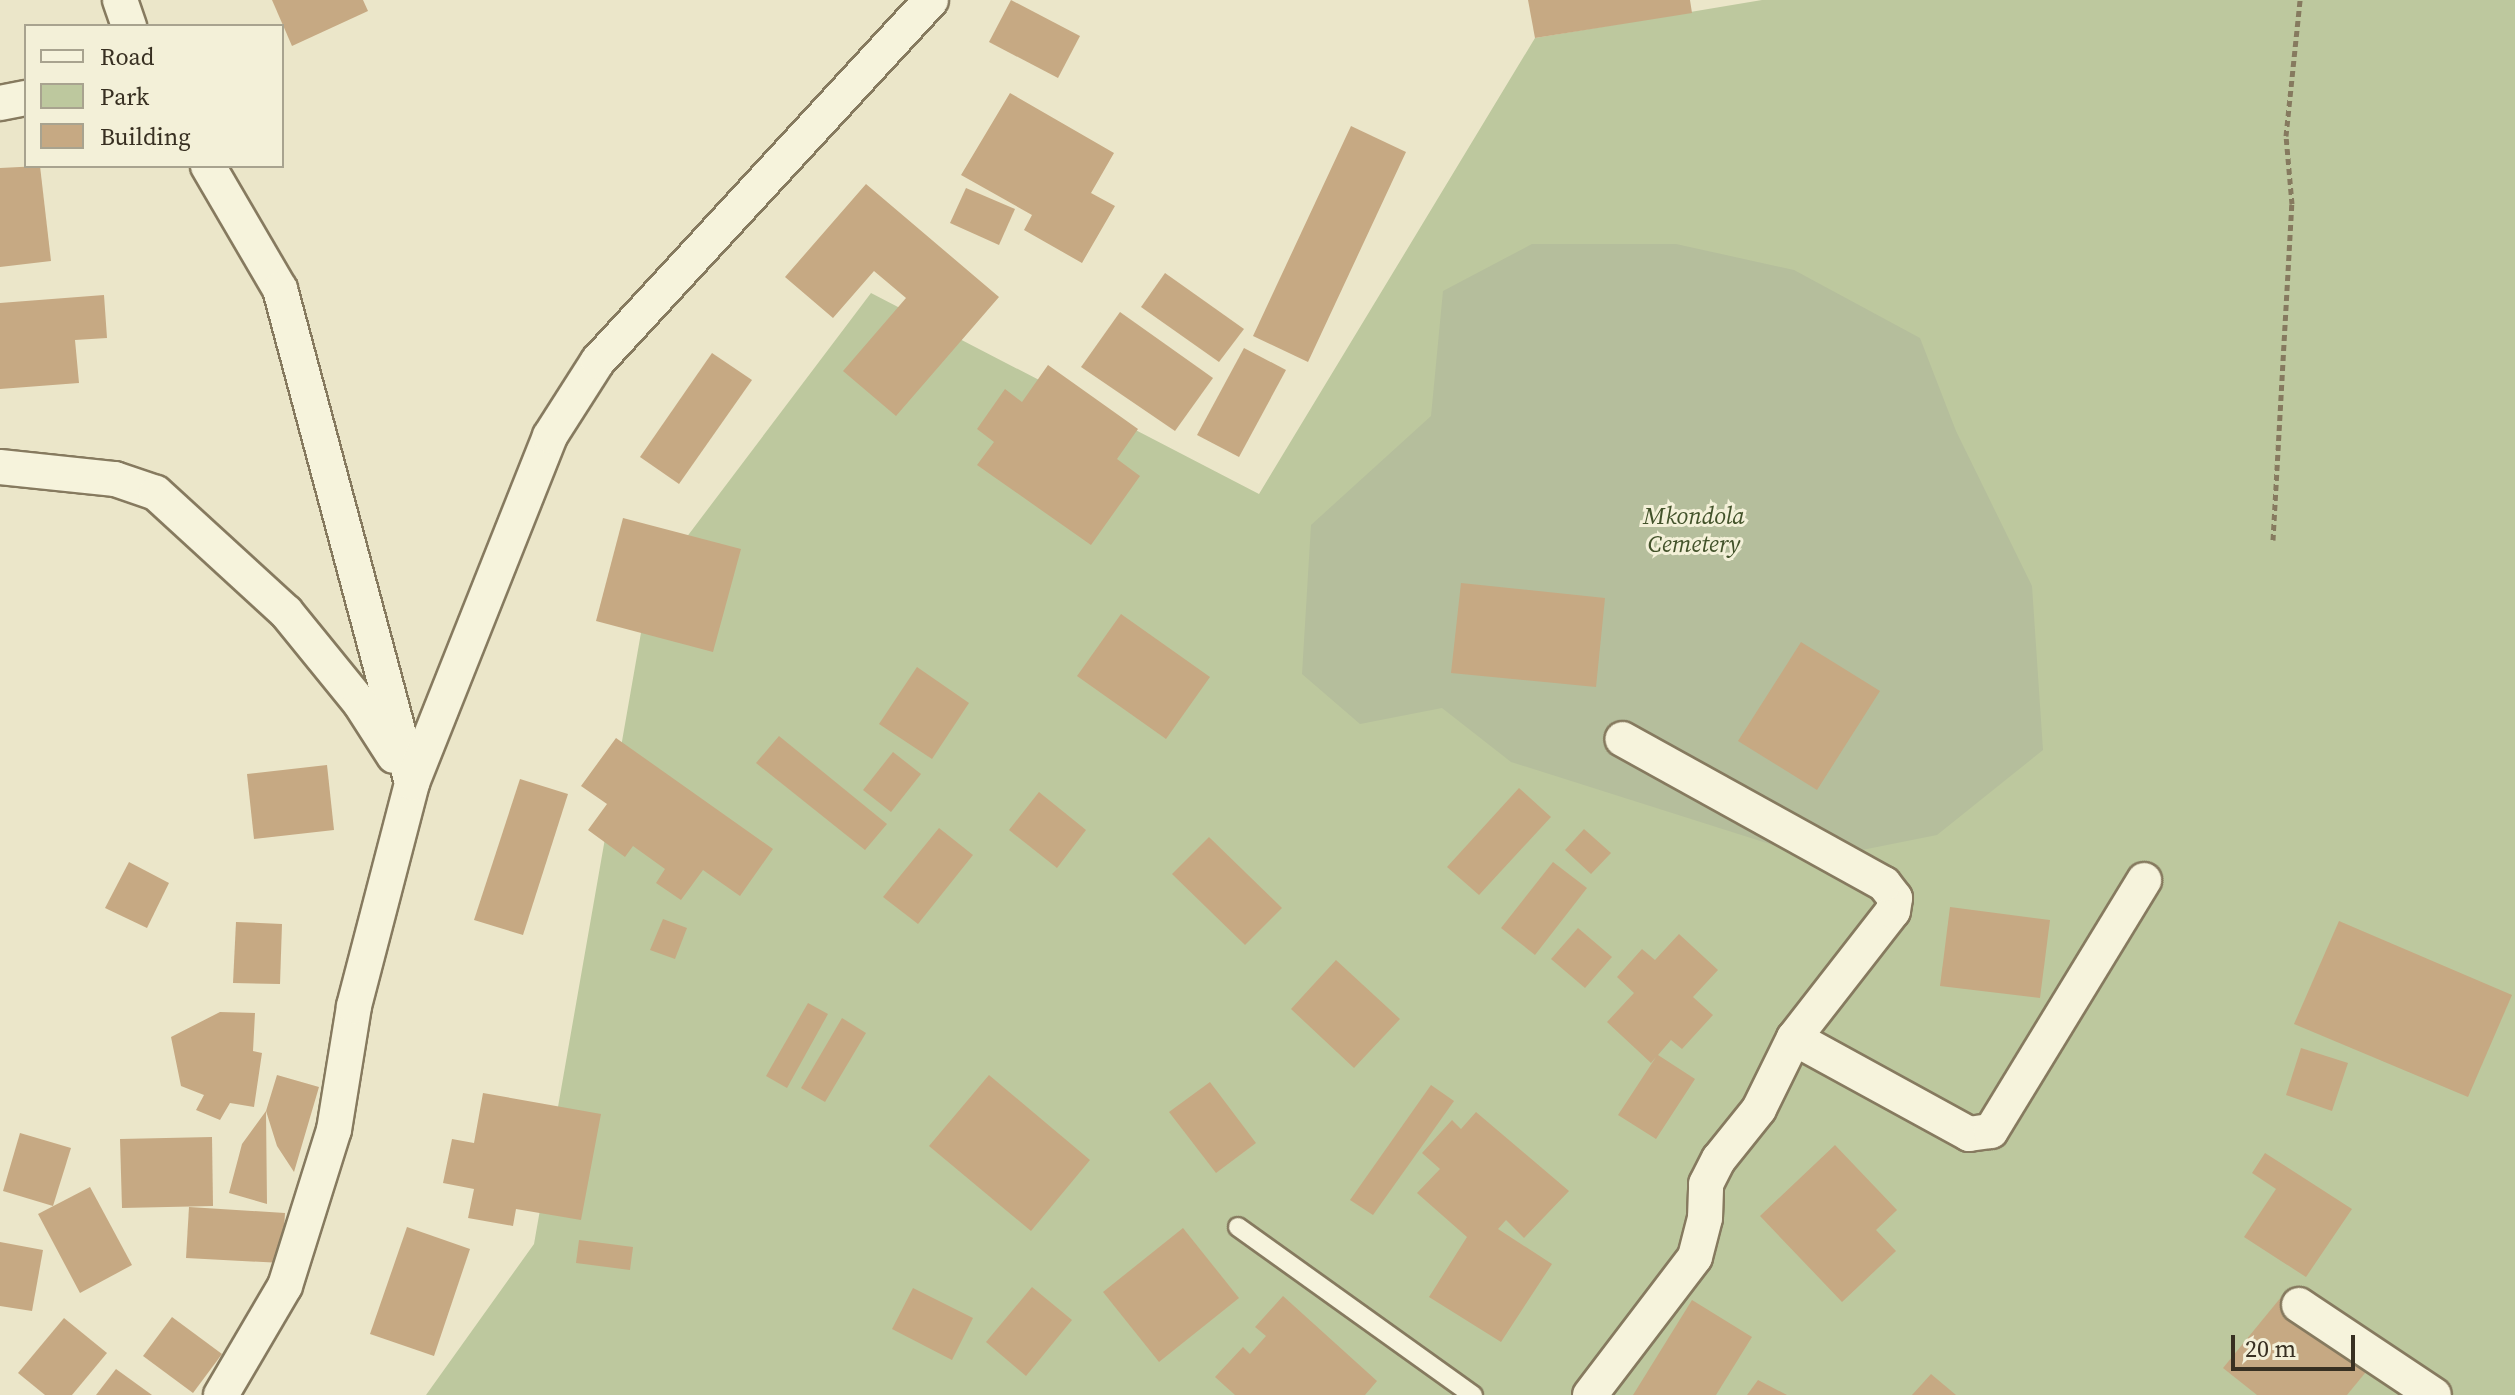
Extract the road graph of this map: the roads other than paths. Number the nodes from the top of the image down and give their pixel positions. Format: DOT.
graph roads {
  1 [pos="120,0"];
  2 [pos="931,0"];
  3 [pos="128,24"];
  4 [pos="24,98"];
  5 [pos="0,103"];
  6 [pos="209,168"];
  7 [pos="0,467"];
  8 [pos="1622,739"];
  9 [pos="412,783"];
  10 [pos="2144,880"];
  11 [pos="1794,1038"];
  12 [pos="1238,1227"];
  13 [pos="2299,1305"];
  14 [pos="221,1395"];
  15 [pos="1473,1395"];
  16 [pos="1590,1395"];
  17 [pos="2434,1395"];
  1 -- 3 [label="street"];
  2 -- 9 [label="street"];
  4 -- 5 [label="street"];
  6 -- 9 [label="street"];
  7 -- 9 [label="street"];
  8 -- 11 [label="street"];
  9 -- 14 [label="street"];
  10 -- 11 [label="street"];
  11 -- 16 [label="street"];
  12 -- 15 [label="lane"];
  13 -- 17 [label="street"];
}
